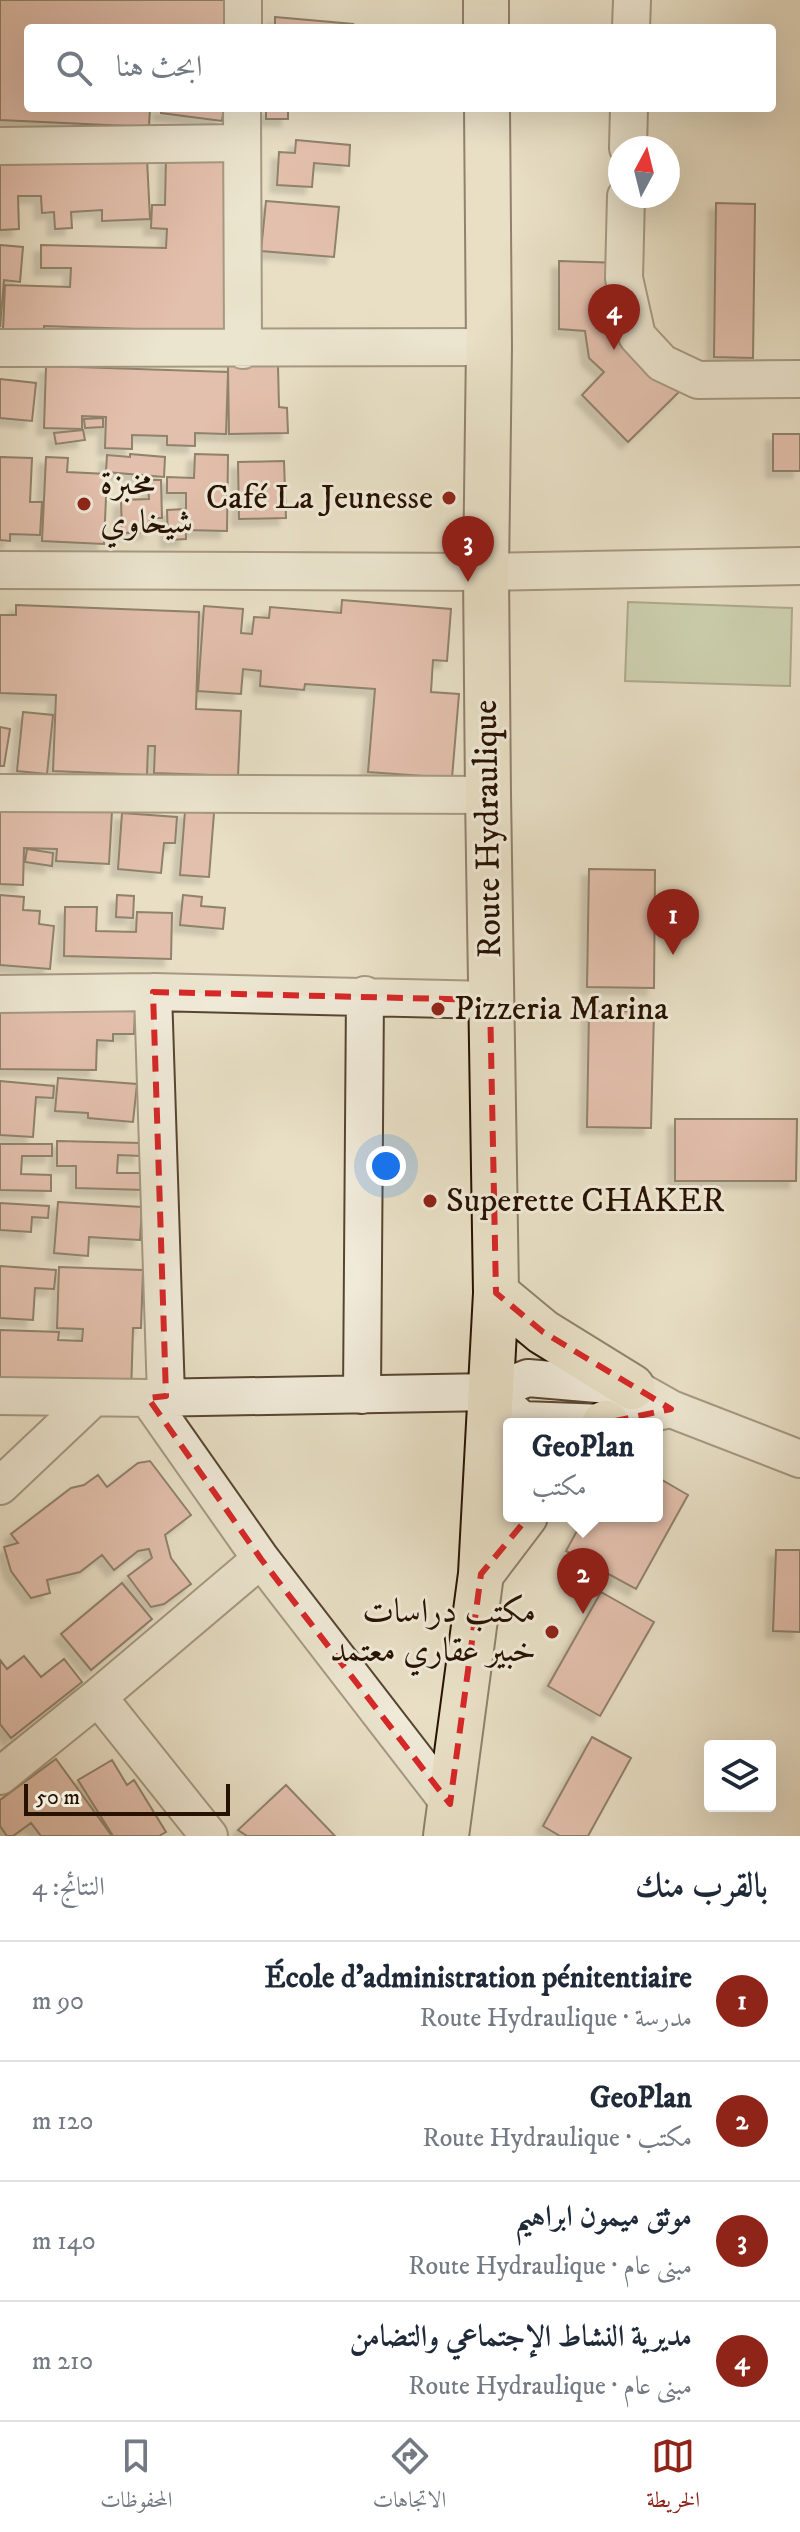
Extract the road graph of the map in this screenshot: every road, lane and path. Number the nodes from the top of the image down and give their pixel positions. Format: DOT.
graph roads {
  1 [pos="243,0"];
  2 [pos="486,0"];
  3 [pos="632,0"];
  4 [pos="243,24"];
  5 [pos="486,24"];
  6 [pos="631,24"];
  7 [pos="487,112"];
  8 [pos="629,112"];
  9 [pos="242,125"];
  10 [pos="628,136"];
  11 [pos="0,146"];
  12 [pos="626,208"];
  13 [pos="489,347"];
  14 [pos="0,348"];
  15 [pos="243,350"];
  16 [pos="800,379"];
  17 [pos="800,566"];
  18 [pos="0,570"];
  19 [pos="486,572"];
  20 [pos="0,793"];
  21 [pos="488,795"];
  22 [pos="153,992"];
  23 [pos="0,994"];
  24 [pos="365,995"];
  25 [pos="490,1000"];
  26 [pos="496,1293"];
  27 [pos="632,1387"];
  28 [pos="491,1392"];
  29 [pos="362,1395"];
  30 [pos="0,1396"];
  31 [pos="157,1397"];
  32 [pos="93,1398"];
  33 [pos="671,1409"];
  34 [pos="520,1418"];
  35 [pos="629,1418"];
  36 [pos="800,1459"];
  37 [pos="0,1486"];
  38 [pos="520,1522"];
  39 [pos="261,1559"];
  40 [pos="481,1574"];
  41 [pos="98,1697"];
  42 [pos="0,1776"];
  43 [pos="448,1820"];
  44 [pos="209,1836"];
  1 -- 4 [label="street"];
  2 -- 5 [label="main road"];
  3 -- 6 [label="street"];
  7 -- 13 [label="main road, Route Hydraulique"];
  8 -- 10 [label="street"];
  9 -- 11 [label="street"];
  9 -- 15 [label="street"];
  12 -- 16 [label="street"];
  13 -- 15 [label="street"];
  13 -- 19 [label="main road, Route Hydraulique"];
  14 -- 15 [label="street"];
  17 -- 19 [label="street"];
  18 -- 19 [label="street"];
  19 -- 21 [label="main road, Route Hydraulique"];
  20 -- 21 [label="street"];
  21 -- 25 [label="main road, Route Hydraulique"];
  22 -- 23 [label="street"];
  22 -- 24 [label="street"];
  22 -- 31 [label="street"];
  24 -- 25 [label="street"];
  24 -- 29 [label="street"];
  25 -- 26 [label="main road, Route Hydraulique"];
  26 -- 27 [label="main road"];
  26 -- 28 [label="main road, Route Hydraulique"];
  27 -- 28 [label="street"];
  27 -- 33 [label="street"];
  28 -- 29 [label="street"];
  28 -- 34 [label="street"];
  28 -- 40 [label="main road, Route Hydraulique"];
  29 -- 31 [label="street"];
  30 -- 32 [label="street"];
  31 -- 32 [label="street"];
  31 -- 39 [label="street"];
  32 -- 37 [label="street"];
  33 -- 35 [label="street"];
  33 -- 36 [label="street"];
  38 -- 40 [label="main road"];
  39 -- 41 [label="street"];
  39 -- 43 [label="street"];
  40 -- 43 [label="main road, Route Hydraulique"];
  41 -- 42 [label="street"];
  41 -- 44 [label="street"];
}
